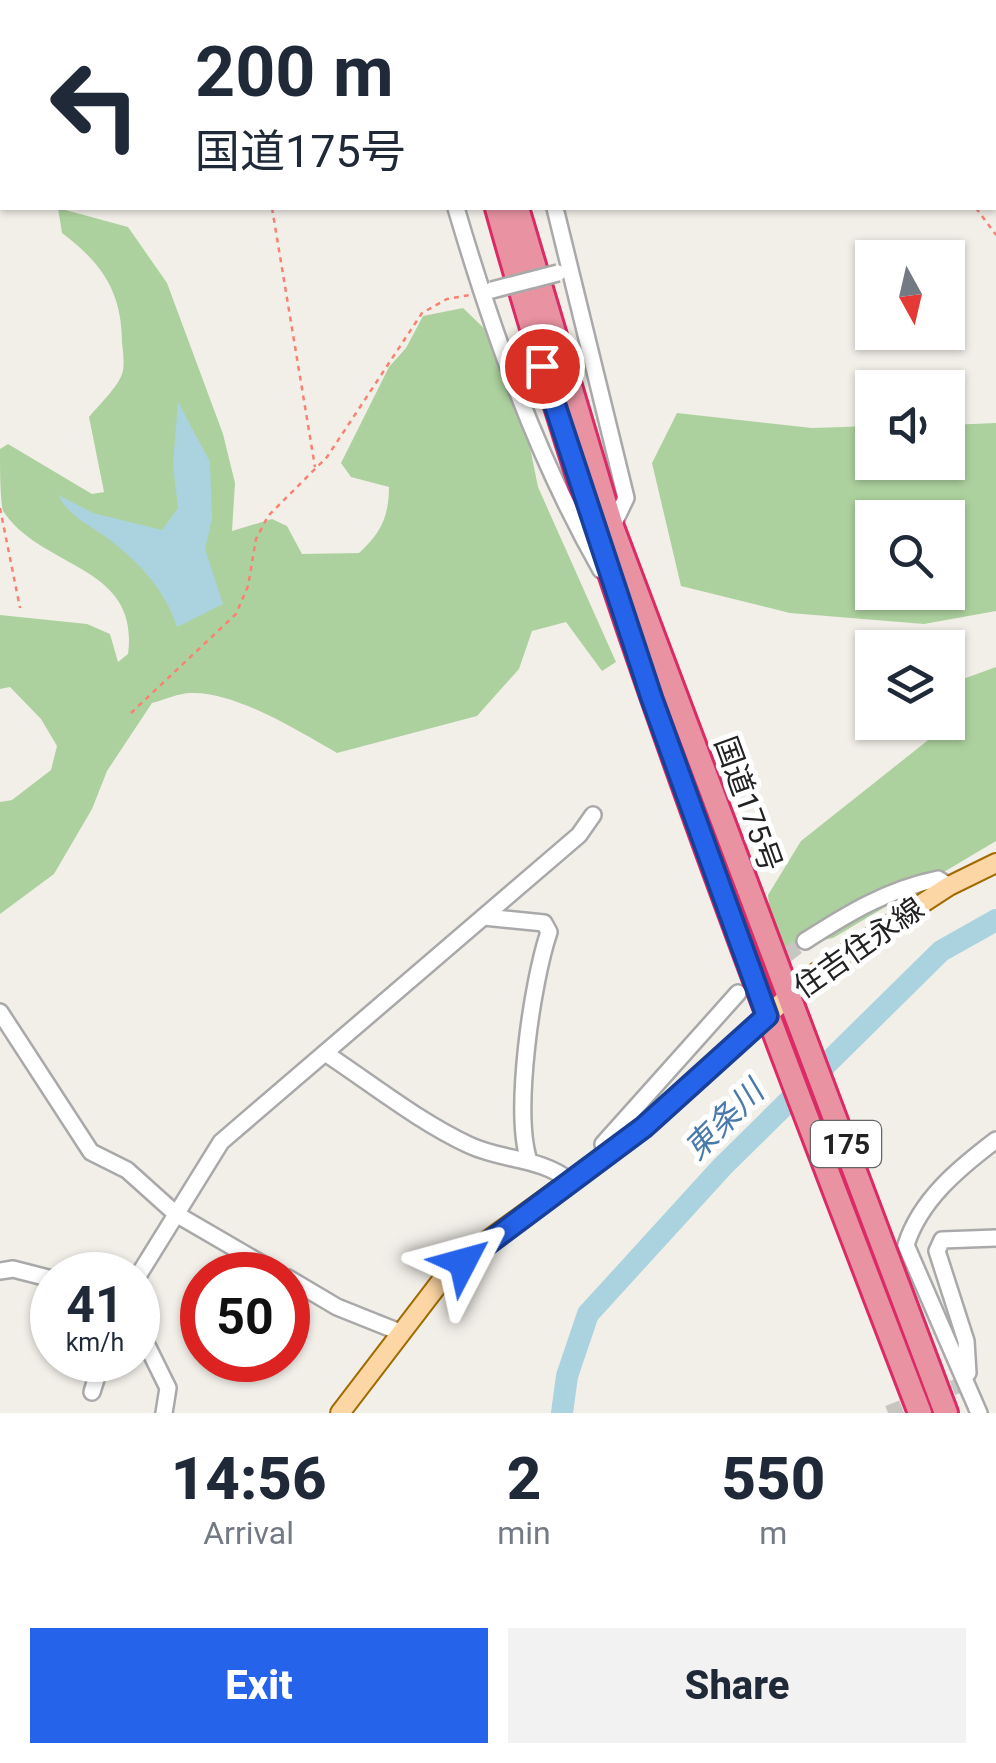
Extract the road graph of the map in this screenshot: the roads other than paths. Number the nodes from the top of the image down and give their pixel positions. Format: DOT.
graph roads {
  1 [pos="457,210"];
  2 [pos="497,210"];
  3 [pos="518,210"];
  4 [pos="555,210"];
  5 [pos="564,272"];
  6 [pos="487,292"];
  7 [pos="612,526"];
  8 [pos="622,607"];
  9 [pos="593,815"];
  10 [pos="996,863"];
  11 [pos="949,886"];
  12 [pos="484,917"];
  13 [pos="805,941"];
  14 [pos="738,992"];
  15 [pos="788,997"];
  16 [pos="0,1012"];
  17 [pos="767,1016"];
  18 [pos="325,1053"];
  19 [pos="996,1140"];
  20 [pos="606,1156"];
  21 [pos="529,1161"];
  22 [pos="570,1181"];
  23 [pos="176,1214"];
  24 [pos="996,1238"];
  25 [pos="153,1252"];
  26 [pos="241,1252"];
  27 [pos="0,1271"];
  28 [pos="30,1276"];
  29 [pos="310,1292"];
  30 [pos="402,1333"];
  31 [pos="160,1372"];
  32 [pos="95,1382"];
  33 [pos="968,1382"];
  34 [pos="92,1392"];
  35 [pos="164,1413"];
  36 [pos="340,1413"];
  37 [pos="920,1413"];
  38 [pos="946,1413"];
  39 [pos="979,1413"];
  1 -- 6 [label="street"];
  2 -- 8 [label="highway, 国道175号 / 175"];
  3 -- 7 [label="highway, 国道175号 / 175"];
  4 -- 5 [label="street"];
  5 -- 6 [label="street, bridge"];
  5 -- 7 [label="street"];
  6 -- 8 [label="street"];
  7 -- 15 [label="highway, 国道175号 / 175"];
  8 -- 17 [label="highway, 国道175号 / 175"];
  9 -- 12 [label="street"];
  10 -- 11 [label="main road, 住吉住永線"];
  11 -- 13 [label="street"];
  11 -- 15 [label="main road, 住吉住永線"];
  12 -- 18 [label="street"];
  12 -- 21 [label="street"];
  14 -- 20 [label="street"];
  15 -- 17 [label="main road, 住吉住永線"];
  15 -- 38 [label="highway, 国道175号 / 175"];
  16 -- 23 [label="street"];
  17 -- 20 [label="main road, 住吉住永線"];
  17 -- 37 [label="highway, 国道175号 / 175"];
  18 -- 21 [label="street"];
  18 -- 23 [label="street"];
  19 -- 33 [label="street"];
  20 -- 22 [label="main road, 住吉住永線"];
  21 -- 22 [label="street"];
  22 -- 30 [label="main road, 住吉住永線"];
  23 -- 25 [label="street"];
  23 -- 26 [label="street"];
  24 -- 33 [label="street"];
  27 -- 28 [label="street"];
  29 -- 30 [label="street"];
  30 -- 36 [label="main road, 住吉住永線"];
  31 -- 35 [label="street"];
  32 -- 34 [label="street"];
  33 -- 39 [label="street"];
}
